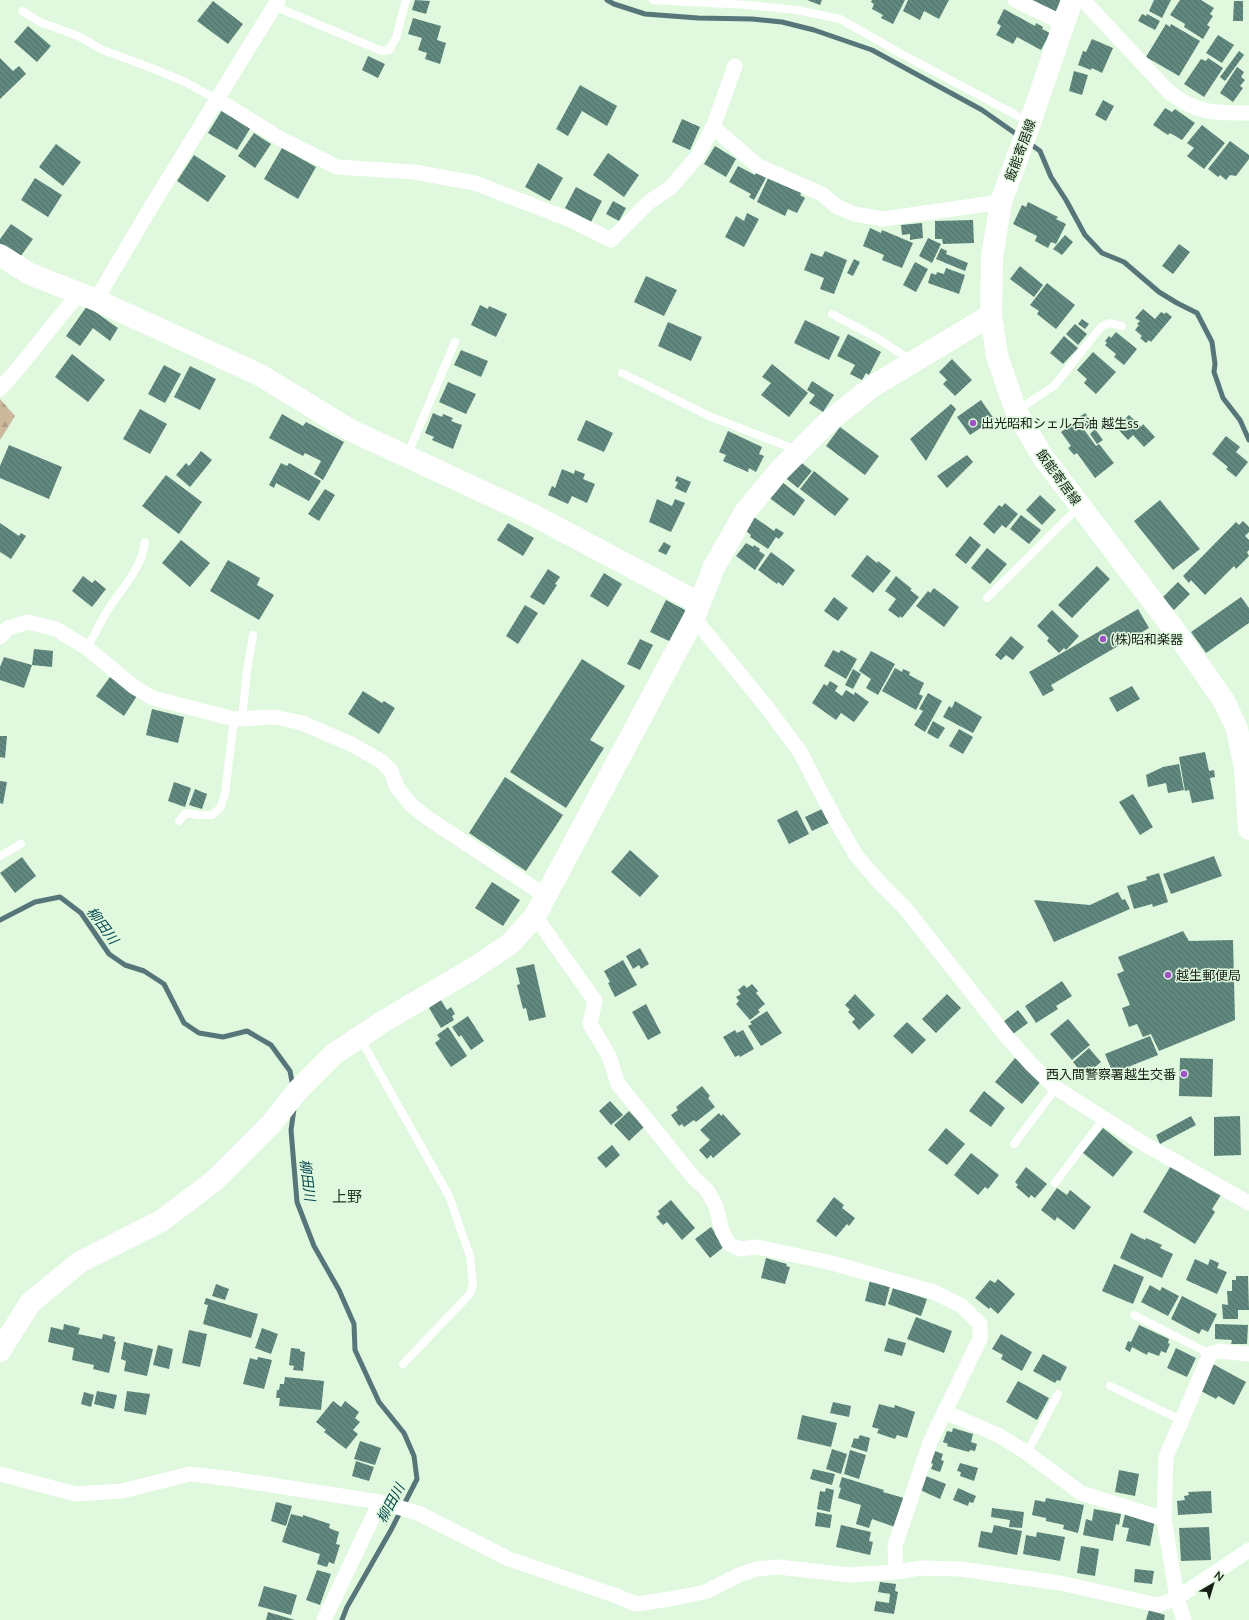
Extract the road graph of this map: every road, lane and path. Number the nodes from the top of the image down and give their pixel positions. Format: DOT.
graph roads {
  1 [pos="406,0"];
  2 [pos="653,0"];
  3 [pos="1015,0"];
  4 [pos="1072,0"];
  5 [pos="1083,0"];
  6 [pos="276,3"];
  7 [pos="22,12"];
  8 [pos="1063,24"];
  9 [pos="735,66"];
  10 [pos="218,100"];
  11 [pos="1249,114"];
  12 [pos="713,126"];
  13 [pos="1027,133"];
  14 [pos="1001,202"];
  15 [pos="0,255"];
  16 [pos="87,296"];
  17 [pos="832,314"];
  18 [pos="991,315"];
  19 [pos="1122,326"];
  20 [pos="455,342"];
  21 [pos="914,362"];
  22 [pos="622,373"];
  23 [pos="0,389"];
  24 [pos="1016,411"];
  25 [pos="799,451"];
  26 [pos="406,457"];
  27 [pos="1080,506"];
  28 [pos="145,542"];
  29 [pos="988,598"];
  30 [pos="696,610"];
  31 [pos="253,635"];
  32 [pos="0,637"];
  33 [pos="87,648"];
  34 [pos="238,719"];
  35 [pos="179,821"];
  36 [pos="1249,829"];
  37 [pos="22,844"];
  38 [pos="0,856"];
  39 [pos="546,896"];
  40 [pos="535,916"];
  41 [pos="360,1037"];
  42 [pos="1056,1088"];
  43 [pos="1104,1118"];
  44 [pos="1014,1144"];
  45 [pos="1055,1183"];
  46 [pos="1249,1203"];
  47 [pos="1134,1315"];
  48 [pos="0,1351"];
  49 [pos="1210,1354"];
  50 [pos="1249,1354"];
  51 [pos="402,1364"];
  52 [pos="1110,1386"];
  53 [pos="1058,1394"];
  54 [pos="945,1412"];
  55 [pos="1181,1420"];
  56 [pos="1027,1453"];
  57 [pos="0,1474"];
  58 [pos="380,1502"];
  59 [pos="1164,1519"];
  60 [pos="1249,1550"];
  61 [pos="896,1572"];
  62 [pos="1177,1598"];
  63 [pos="324,1620"];
  64 [pos="1184,1620"];
  1 -- 6 [label="lane"];
  2 -- 13 [label="lane"];
  3 -- 8 [label="street"];
  4 -- 8 [label="street, 飯能寄居線"];
  5 -- 11 [label="street"];
  6 -- 10 [label="street"];
  7 -- 10 [label="lane"];
  8 -- 13 [label="street, 飯能寄居線"];
  9 -- 12 [label="street"];
  10 -- 12 [label="street"];
  10 -- 16 [label="street"];
  12 -- 14 [label="street"];
  13 -- 14 [label="street, 飯能寄居線"];
  14 -- 18 [label="street, 飯能寄居線"];
  15 -- 16 [label="street"];
  16 -- 23 [label="street"];
  16 -- 26 [label="street"];
  17 -- 21 [label="lane"];
  18 -- 21 [label="street"];
  18 -- 24 [label="street, 飯能寄居線"];
  19 -- 24 [label="lane"];
  20 -- 26 [label="lane"];
  21 -- 25 [label="street"];
  22 -- 25 [label="lane"];
  24 -- 27 [label="street, 飯能寄居線"];
  25 -- 30 [label="street"];
  26 -- 30 [label="street"];
  27 -- 29 [label="lane"];
  27 -- 36 [label="street, 飯能寄居線"];
  28 -- 33 [label="lane"];
  30 -- 39 [label="street"];
  30 -- 42 [label="street"];
  31 -- 34 [label="lane"];
  32 -- 33 [label="street"];
  33 -- 34 [label="street"];
  34 -- 35 [label="lane"];
  34 -- 39 [label="street"];
  37 -- 38 [label="lane"];
  39 -- 40 [label="street"];
  40 -- 41 [label="street"];
  40 -- 54 [label="street"];
  41 -- 48 [label="street"];
  41 -- 51 [label="lane"];
  42 -- 43 [label="street"];
  42 -- 44 [label="lane"];
  43 -- 45 [label="lane"];
  43 -- 46 [label="street"];
  47 -- 49 [label="lane"];
  49 -- 50 [label="street"];
  49 -- 55 [label="street"];
  52 -- 55 [label="lane"];
  53 -- 56 [label="lane"];
  54 -- 56 [label="street"];
  54 -- 61 [label="street"];
  55 -- 59 [label="street"];
  56 -- 59 [label="street"];
  57 -- 58 [label="street"];
  58 -- 61 [label="street"];
  58 -- 63 [label="street"];
  59 -- 62 [label="street"];
  60 -- 62 [label="street"];
  61 -- 62 [label="street"];
  62 -- 64 [label="street"];
}
